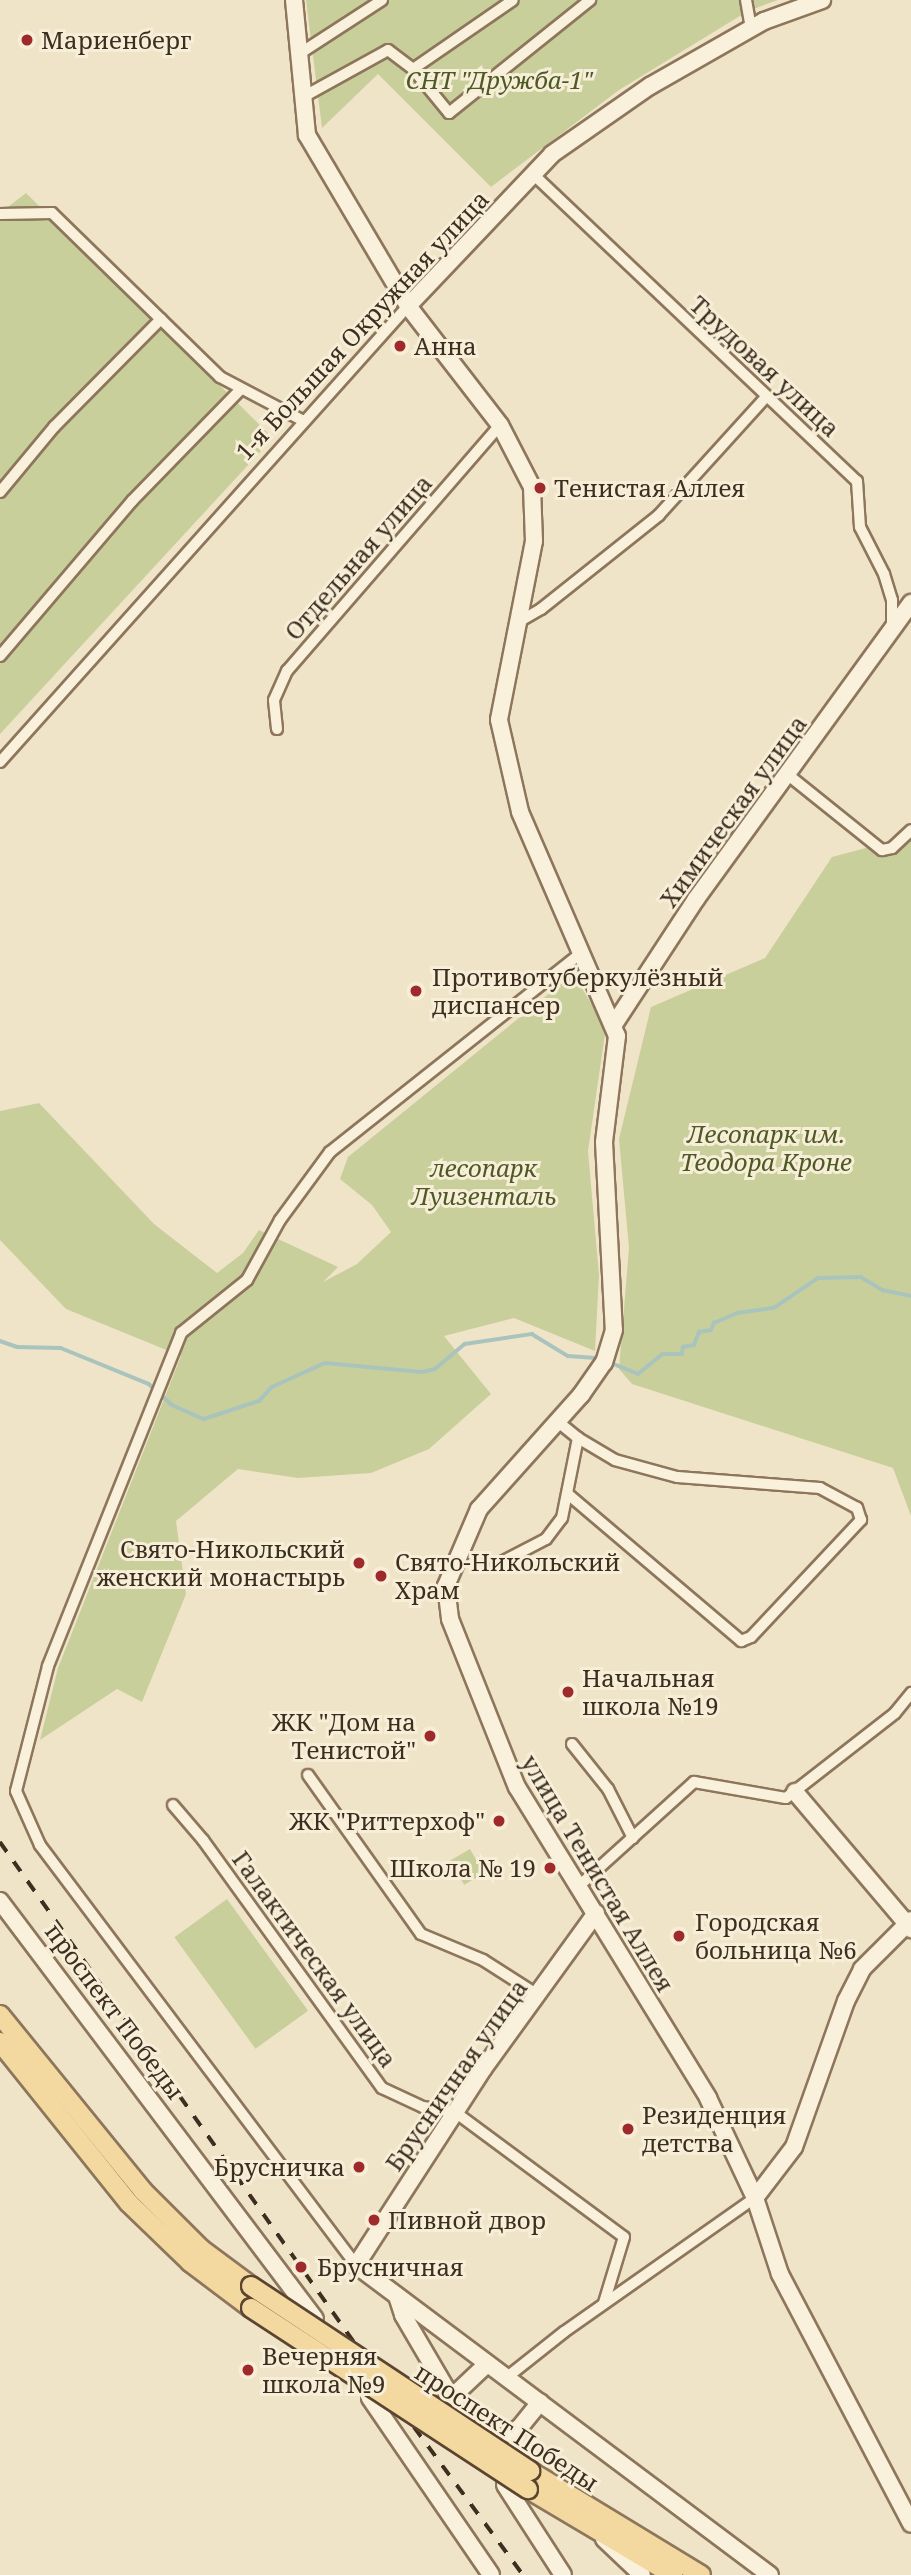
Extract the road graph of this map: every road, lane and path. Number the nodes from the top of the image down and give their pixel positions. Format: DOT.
graph roads {
  1 [pos="294,0"];
  2 [pos="382,0"];
  3 [pos="513,0"];
  4 [pos="590,0"];
  5 [pos="746,0"];
  6 [pos="822,0"];
  7 [pos="751,29"];
  8 [pos="299,54"];
  9 [pos="413,69"];
  10 [pos="303,97"];
  11 [pos="533,174"];
  12 [pos="0,214"];
  13 [pos="408,306"];
  14 [pos="161,319"];
  15 [pos="241,389"];
  16 [pos="766,397"];
  17 [pos="302,420"];
  18 [pos="500,425"];
  19 [pos="0,492"];
  20 [pos="911,603"];
  21 [pos="515,624"];
  22 [pos="892,629"];
  23 [pos="0,656"];
  24 [pos="276,729"];
  25 [pos="0,762"];
  26 [pos="787,774"];
  27 [pos="911,830"];
  28 [pos="582,952"];
  29 [pos="615,1023"];
  30 [pos="557,1422"];
  31 [pos="578,1438"];
  32 [pos="569,1495"];
  33 [pos="496,1565"];
  34 [pos="911,1693"];
  35 [pos="572,1745"];
  36 [pos="308,1775"];
  37 [pos="795,1792"];
  38 [pos="173,1805"];
  39 [pos="633,1838"];
  40 [pos="580,1885"];
  41 [pos="0,1901"];
  42 [pos="596,1913"];
  43 [pos="910,1924"];
  44 [pos="538,1996"];
  45 [pos="0,2015"];
  46 [pos="0,2042"];
  47 [pos="455,2112"];
  48 [pos="755,2198"];
  49 [pos="356,2265"];
  50 [pos="397,2296"];
  51 [pos="604,2303"];
  52 [pos="315,2319"];
  53 [pos="487,2364"];
  54 [pos="506,2378"];
  55 [pos="370,2398"];
  56 [pos="451,2398"];
  57 [pos="541,2402"];
  58 [pos="461,2414"];
  59 [pos="500,2440"];
  60 [pos="529,2480"];
  61 [pos="505,2485"];
  62 [pos="911,2524"];
  63 [pos="594,2530"];
  64 [pos="491,2575"];
  65 [pos="564,2575"];
  66 [pos="642,2575"];
  67 [pos="673,2575"];
  68 [pos="701,2575"];
  69 [pos="770,2575"];
  1 -- 8 [label="street"];
  2 -- 8 [label="street"];
  3 -- 9 [label="street"];
  4 -- 9 [label="street"];
  5 -- 7 [label="street"];
  6 -- 7 [label="street, 1-я Большая Окружная улица"];
  7 -- 11 [label="street, 1-я Большая Окружная улица"];
  8 -- 10 [label="street"];
  9 -- 10 [label="street"];
  10 -- 13 [label="street"];
  11 -- 13 [label="street, 1-я Большая Окружная улица"];
  11 -- 16 [label="street, Трудовая улица"];
  12 -- 14 [label="street"];
  13 -- 17 [label="street, 1-я Большая Окружная улица"];
  13 -- 18 [label="street"];
  14 -- 15 [label="street"];
  14 -- 19 [label="street"];
  15 -- 17 [label="street"];
  15 -- 23 [label="street"];
  16 -- 21 [label="street"];
  16 -- 22 [label="street, Трудовая улица"];
  17 -- 25 [label="street, 1-я Большая Окружная улица"];
  18 -- 21 [label="street"];
  18 -- 24 [label="street, Отдельная улица"];
  20 -- 22 [label="street, Химическая улица"];
  21 -- 28 [label="street"];
  22 -- 26 [label="street, Химическая улица"];
  26 -- 27 [label="street"];
  26 -- 29 [label="street, Химическая улица"];
  28 -- 29 [label="street"];
  28 -- 49 [label="street"];
  29 -- 30 [label="street, улица Тенистая Аллея"];
  30 -- 31 [label="street"];
  30 -- 40 [label="street, улица Тенистая Аллея"];
  31 -- 32 [label="street"];
  31 -- 32 [label="street"];
  32 -- 33 [label="street"];
  34 -- 37 [label="street"];
  35 -- 39 [label="street"];
  36 -- 44 [label="street"];
  37 -- 39 [label="street"];
  37 -- 43 [label="street"];
  38 -- 47 [label="street, Галактическая улица"];
  39 -- 40 [label="street"];
  40 -- 42 [label="street, улица Тенистая Аллея"];
  41 -- 52 [label="street, проспект Победы"];
  42 -- 44 [label="street, Брусничная улица"];
  42 -- 48 [label="street, улица Тенистая Аллея"];
  43 -- 48 [label="street"];
  44 -- 47 [label="street, Брусничная улица"];
  45 -- 60 [label="main road, проспект Победы, bridge"];
  46 -- 60 [label="main road, проспект Победы, bridge"];
  47 -- 49 [label="street, Брусничная улица"];
  47 -- 51 [label="street, Галактическая улица"];
  48 -- 51 [label="street"];
  48 -- 62 [label="street, улица Тенистая Аллея"];
  49 -- 50 [label="street, проспект Победы"];
  50 -- 53 [label="street, проспект Победы"];
  50 -- 56 [label="street, проспект Победы"];
  51 -- 54 [label="street"];
  53 -- 54 [label="street, проспект Победы"];
  53 -- 56 [label="street, проспект Победы"];
  54 -- 57 [label="street, проспект Победы"];
  55 -- 64 [label="street"];
  56 -- 58 [label="street, проспект Победы"];
  57 -- 59 [label="street, проспект Победы"];
  57 -- 69 [label="street, проспект Победы"];
  60 -- 63 [label="main road, проспект Победы"];
  60 -- 68 [label="main road, проспект Победы"];
  61 -- 65 [label="street"];
  63 -- 66 [label="street"];
  63 -- 67 [label="main road, проспект Победы"];
}
